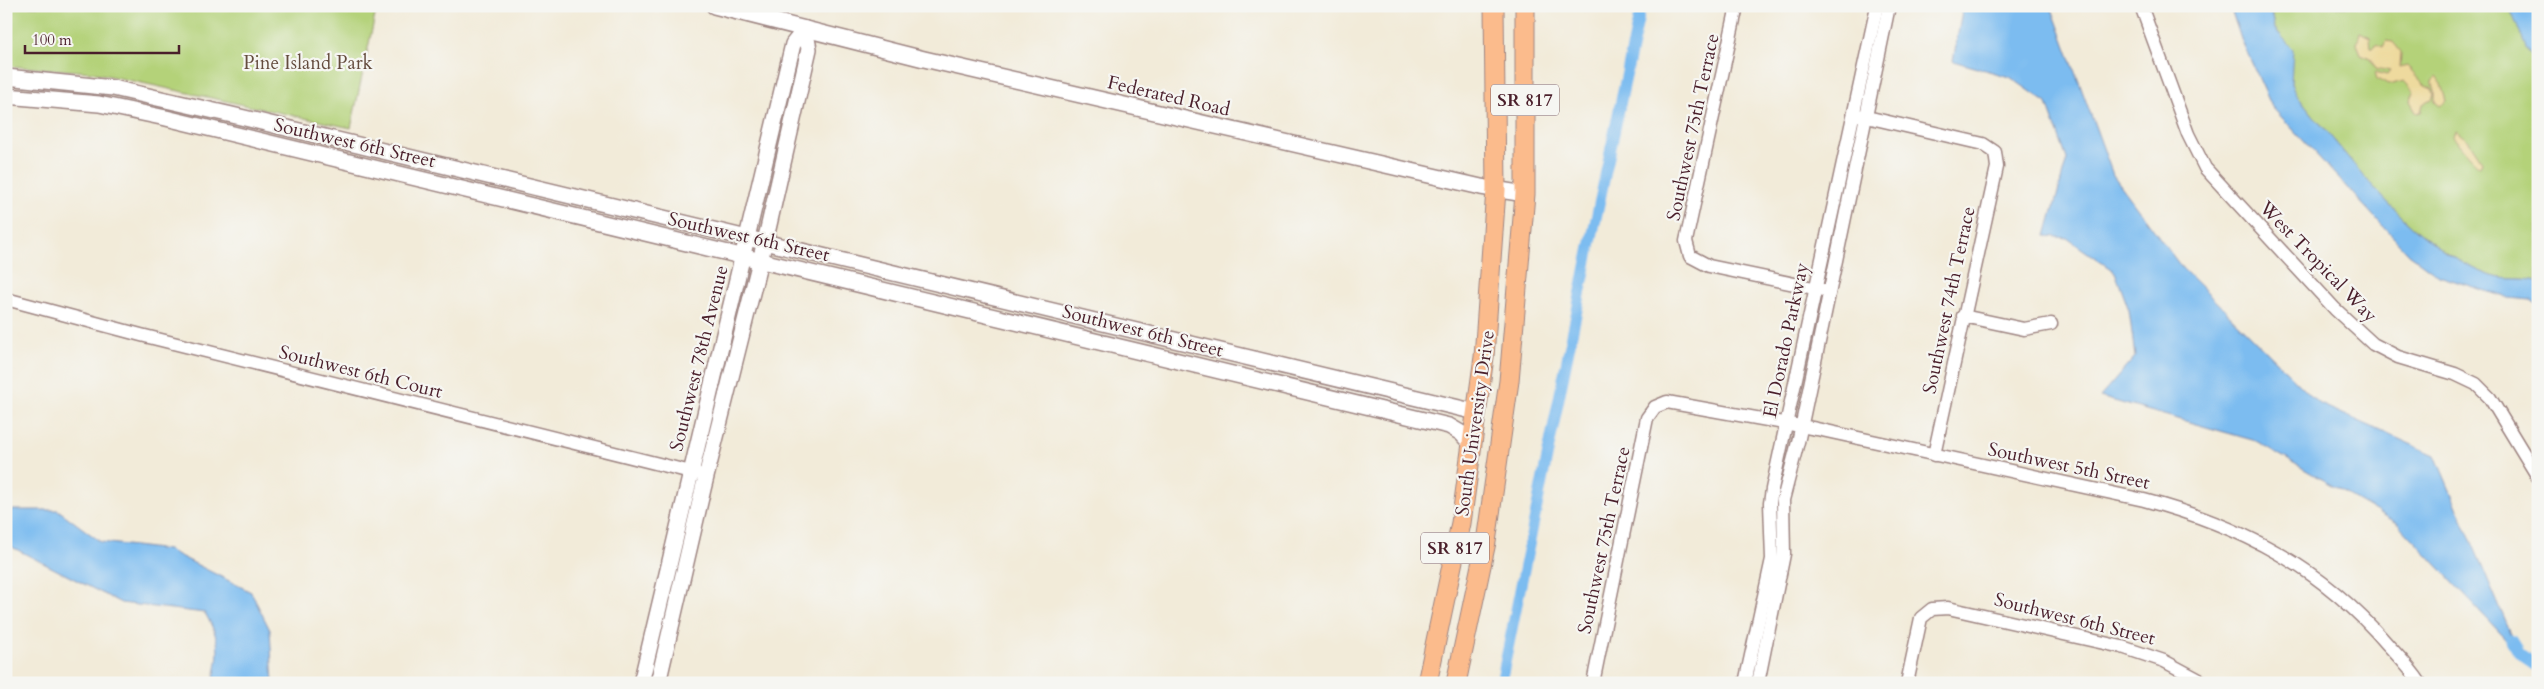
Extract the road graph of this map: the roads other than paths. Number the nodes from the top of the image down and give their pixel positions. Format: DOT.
graph roads {
  1 [pos="714,6"];
  2 [pos="1494,6"];
  3 [pos="1516,6"];
  4 [pos="1525,6"];
  5 [pos="1737,6"];
  6 [pos="1877,6"];
  7 [pos="1889,6"];
  8 [pos="2141,6"];
  9 [pos="805,29"];
  10 [pos="1525,31"];
  11 [pos="6,77"];
  12 [pos="6,96"];
  13 [pos="1860,115"];
  14 [pos="1496,190"];
  15 [pos="1526,194"];
  16 [pos="748,239"];
  17 [pos="765,243"];
  18 [pos="744,256"];
  19 [pos="760,260"];
  20 [pos="1822,290"];
  21 [pos="6,299"];
  22 [pos="1963,316"];
  23 [pos="2052,324"];
  24 [pos="1655,407"];
  25 [pos="1476,412"];
  26 [pos="1786,424"];
  27 [pos="1801,426"];
  28 [pos="1472,445"];
  29 [pos="1499,454"];
  30 [pos="1934,455"];
  31 [pos="690,472"];
  32 [pos="706,476"];
  33 [pos="2538,477"];
  34 [pos="641,682"];
  35 [pos="658,683"];
  36 [pos="1427,683"];
  37 [pos="1456,683"];
  38 [pos="1593,683"];
  39 [pos="1745,683"];
  40 [pos="1758,683"];
  41 [pos="1907,683"];
  42 [pos="2205,683"];
  43 [pos="2420,683"];
  1 -- 9 [label="street, Federated Road"];
  2 -- 14 [label="main road, SR 817"];
  3 -- 10 [label="main road"];
  4 -- 10 [label="main road, SR 817"];
  5 -- 20 [label="street, Southwest 75th Terrace"];
  6 -- 13 [label="street, El Dorado Parkway"];
  7 -- 13 [label="street, El Dorado Parkway"];
  8 -- 33 [label="street, West Tropical Way"];
  9 -- 14 [label="street, Federated Road"];
  9 -- 16 [label="street, Southwest 78th Avenue"];
  9 -- 17 [label="street, Southwest 78th Avenue"];
  10 -- 15 [label="main road, SR 817"];
  11 -- 16 [label="street, Southwest 6th Street"];
  12 -- 18 [label="street, Southwest 6th Street"];
  13 -- 20 [label="street, El Dorado Parkway"];
  13 -- 22 [label="street, Southwest 74th Terrace"];
  14 -- 15 [label="street, Federated Road"];
  14 -- 25 [label="main road, South University Drive / SR 817"];
  15 -- 29 [label="main road, South University Drive / SR 817"];
  16 -- 17 [label="street, Southwest 6th Street"];
  16 -- 18 [label="street, Southwest 78th Avenue"];
  17 -- 19 [label="street, Southwest 78th Avenue"];
  17 -- 25 [label="street, Southwest 6th Street"];
  18 -- 19 [label="street, Southwest 6th Street"];
  18 -- 31 [label="street, Southwest 78th Avenue"];
  19 -- 28 [label="street, Southwest 6th Street"];
  19 -- 32 [label="street, Southwest 78th Avenue"];
  20 -- 26 [label="street, El Dorado Parkway"];
  20 -- 27 [label="street, El Dorado Parkway"];
  21 -- 31 [label="street, Southwest 6th Court"];
  22 -- 23 [label="street"];
  22 -- 30 [label="street, Southwest 74th Terrace"];
  24 -- 26 [label="street, Southwest 5th Street"];
  24 -- 38 [label="street, Southwest 75th Terrace"];
  25 -- 28 [label="main road, South University Drive / SR 817"];
  25 -- 29 [label="main road"];
  26 -- 27 [label="street, Southwest 5th Street"];
  26 -- 39 [label="street, El Dorado Parkway"];
  27 -- 30 [label="street, Southwest 5th Street"];
  27 -- 40 [label="street, El Dorado Parkway"];
  28 -- 36 [label="main road, South University Drive / SR 817"];
  29 -- 37 [label="main road, South University Drive / SR 817"];
  30 -- 43 [label="street, Southwest 5th Street"];
  31 -- 32 [label="street, Southwest 6th Court"];
  31 -- 34 [label="street, Southwest 78th Avenue"];
  32 -- 35 [label="street, Southwest 78th Avenue"];
  41 -- 42 [label="street, Southwest 6th Street"];
}
